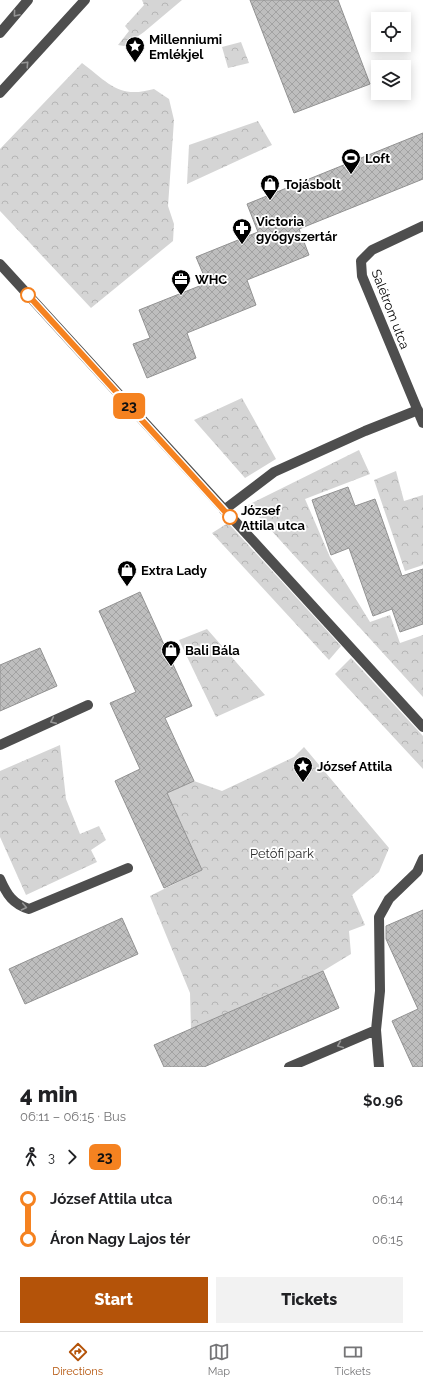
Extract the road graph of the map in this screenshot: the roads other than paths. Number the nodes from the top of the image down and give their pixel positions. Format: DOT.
graph roads {
  1 [pos="28,0"];
  2 [pos="85,0"];
  3 [pos="0,33"];
  4 [pos="0,93"];
  5 [pos="423,226"];
  6 [pos="0,264"];
  7 [pos="418,410"];
  8 [pos="423,422"];
  9 [pos="224,510"];
  10 [pos="88,705"];
  11 [pos="423,727"];
  12 [pos="0,745"];
  13 [pos="423,859"];
  14 [pos="128,868"];
  15 [pos="0,879"];
  16 [pos="376,1030"];
  17 [pos="290,1067"];
  18 [pos="379,1067"];
  1 -- 3 [label="street, one-way"];
  4 -- 2 [label="street, one-way"];
  5 -- 7 [label="street, Salétrom utca"];
  6 -- 9 [label="street"];
  7 -- 8 [label="street, Salétrom utca"];
  7 -- 9 [label="street"];
  9 -- 11 [label="street"];
  10 -- 12 [label="street, one-way"];
  13 -- 16 [label="street"];
  15 -- 14 [label="street, one-way"];
  16 -- 17 [label="street, one-way"];
  16 -- 18 [label="street"];
}
